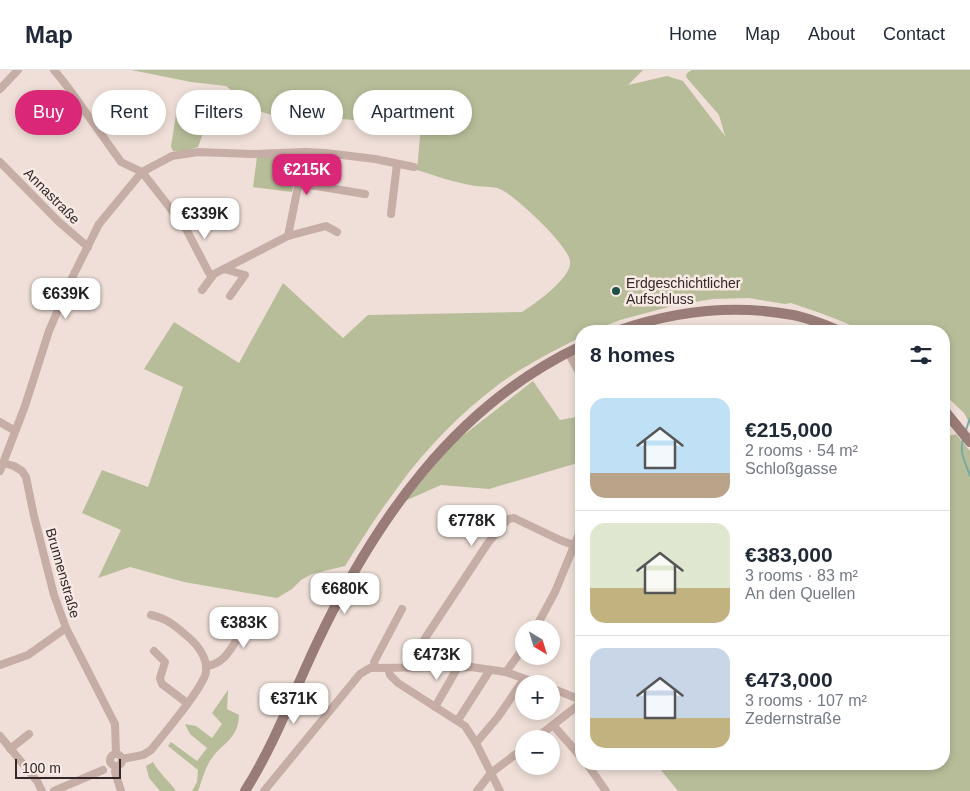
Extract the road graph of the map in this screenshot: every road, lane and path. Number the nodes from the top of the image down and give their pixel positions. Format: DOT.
graph roads {
  1 [pos="18,70"];
  2 [pos="54,70"];
  3 [pos="0,89"];
  4 [pos="305,152"];
  5 [pos="0,162"];
  6 [pos="396,164"];
  7 [pos="414,167"];
  8 [pos="142,172"];
  9 [pos="298,183"];
  10 [pos="365,194"];
  11 [pos="391,214"];
  12 [pos="337,232"];
  13 [pos="288,236"];
  14 [pos="88,247"];
  15 [pos="224,269"];
  16 [pos="212,276"];
  17 [pos="202,290"];
  18 [pos="230,296"];
  19 [pos="636,325"];
  20 [pos="822,325"];
  21 [pos="575,349"];
  22 [pos="568,352"];
  23 [pos="575,365"];
  24 [pos="950,417"];
  25 [pos="0,422"];
  26 [pos="15,431"];
  27 [pos="969,441"];
  28 [pos="3,463"];
  29 [pos="0,471"];
  30 [pos="575,546"];
  31 [pos="575,553"];
  32 [pos="402,609"];
  33 [pos="151,615"];
  34 [pos="540,620"];
  35 [pos="222,621"];
  36 [pos="66,628"];
  37 [pos="154,651"];
  38 [pos="515,660"];
  39 [pos="0,665"];
  40 [pos="206,666"];
  41 [pos="375,667"];
  42 [pos="406,667"];
  43 [pos="458,667"];
  44 [pos="388,668"];
  45 [pos="490,670"];
  46 [pos="506,672"];
  47 [pos="515,676"];
  48 [pos="515,692"];
  49 [pos="560,692"];
  50 [pos="575,699"];
  51 [pos="187,703"];
  52 [pos="435,707"];
  53 [pos="575,707"];
  54 [pos="458,720"];
  55 [pos="553,725"];
  56 [pos="547,730"];
  57 [pos="29,734"];
  58 [pos="0,738"];
  59 [pos="476,743"];
  60 [pos="10,749"];
  61 [pos="575,750"];
  62 [pos="515,755"];
  63 [pos="119,756"];
  64 [pos="103,770"];
  65 [pos="591,770"];
  66 [pos="491,773"];
  67 [pos="42,791"];
  68 [pos="54,791"];
  69 [pos="121,791"];
  70 [pos="245,791"];
  71 [pos="264,791"];
  72 [pos="477,791"];
  73 [pos="500,791"];
  74 [pos="606,791"];
  1 -- 3 [label="street"];
  2 -- 8 [label="street"];
  4 -- 6 [label="street"];
  4 -- 8 [label="street"];
  4 -- 9 [label="street"];
  5 -- 14 [label="street, Annastraße"];
  6 -- 7 [label="street"];
  6 -- 11 [label="street"];
  8 -- 14 [label="street"];
  8 -- 16 [label="street"];
  9 -- 10 [label="street"];
  9 -- 13 [label="street"];
  12 -- 13 [label="street"];
  13 -- 15 [label="street"];
  14 -- 26 [label="street"];
  15 -- 16 [label="street"];
  15 -- 18 [label="street"];
  16 -- 17 [label="street"];
  19 -- 20 [label="main road"];
  21 -- 22 [label="main road"];
  22 -- 23 [label="street"];
  22 -- 70 [label="main road"];
  24 -- 27 [label="main road"];
  25 -- 26 [label="street"];
  26 -- 28 [label="street"];
  28 -- 29 [label="street"];
  28 -- 36 [label="street, Brunnenstraße"];
  30 -- 42 [label="street"];
  31 -- 34 [label="street"];
  32 -- 41 [label="street"];
  33 -- 40 [label="street"];
  35 -- 40 [label="street"];
  36 -- 39 [label="street"];
  36 -- 63 [label="street, Brunnenstraße"];
  37 -- 51 [label="street"];
  38 -- 46 [label="street"];
  40 -- 51 [label="street"];
  41 -- 44 [label="street"];
  41 -- 71 [label="street"];
  42 -- 43 [label="street"];
  42 -- 44 [label="street"];
  43 -- 45 [label="street"];
  43 -- 52 [label="street"];
  44 -- 52 [label="street"];
  45 -- 46 [label="street"];
  45 -- 54 [label="street"];
  46 -- 47 [label="street"];
  48 -- 59 [label="street"];
  49 -- 50 [label="street"];
  51 -- 63 [label="street"];
  52 -- 54 [label="street"];
  53 -- 55 [label="street"];
  54 -- 59 [label="street"];
  55 -- 56 [label="street"];
  55 -- 61 [label="street"];
  57 -- 60 [label="street"];
  58 -- 60 [label="street"];
  59 -- 66 [label="street"];
  60 -- 67 [label="street"];
  62 -- 66 [label="street"];
  63 -- 69 [label="street, Brunnenstraße"];
  64 -- 68 [label="street"];
  65 -- 74 [label="street"];
  66 -- 72 [label="street"];
  66 -- 73 [label="street"];
}
